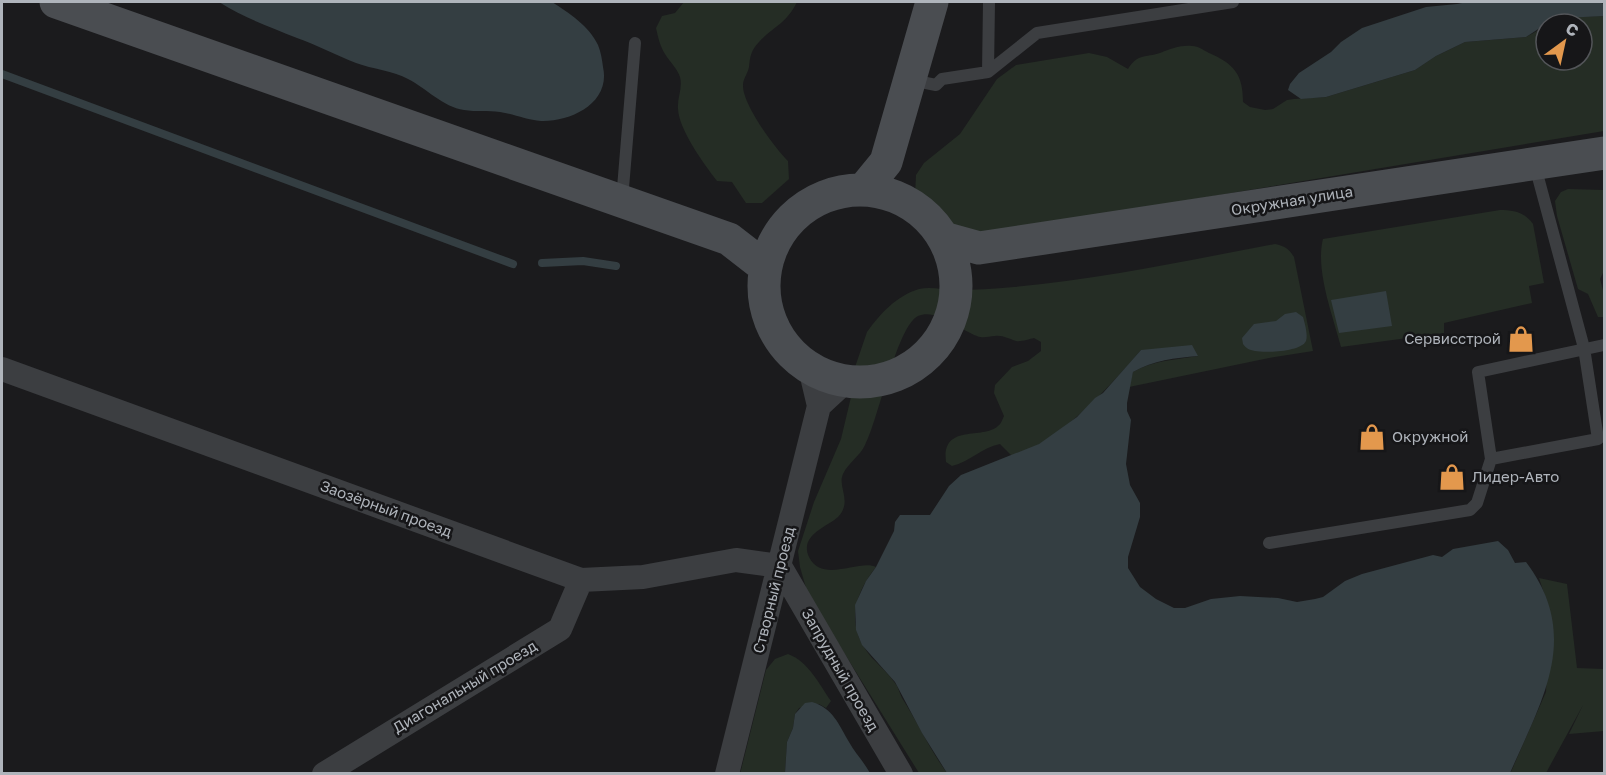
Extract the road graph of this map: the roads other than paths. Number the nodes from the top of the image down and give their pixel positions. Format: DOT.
graph roads {
  1 [pos="56,2"];
  2 [pos="932,2"];
  3 [pos="989,2"];
  4 [pos="1233,2"];
  5 [pos="635,43"];
  6 [pos="988,72"];
  7 [pos="909,79"];
  8 [pos="1605,153"];
  9 [pos="886,162"];
  10 [pos="1535,164"];
  11 [pos="863,190"];
  12 [pos="898,198"];
  13 [pos="622,202"];
  14 [pos="776,236"];
  15 [pos="943,238"];
  16 [pos="729,239"];
  17 [pos="979,248"];
  18 [pos="765,267"];
  19 [pos="954,270"];
  20 [pos="1605,345"];
  21 [pos="1584,348"];
  22 [pos="810,368"];
  23 [pos="2,369"];
  24 [pos="846,381"];
  25 [pos="819,406"];
  26 [pos="1491,459"];
  27 [pos="1269,543"];
  28 [pos="780,566"];
  29 [pos="581,580"];
  30 [pos="324,774"];
  31 [pos="727,774"];
  32 [pos="901,774"];
  1 -- 13 [label="main road"];
  2 -- 7 [label="main road"];
  3 -- 6 [label="lane"];
  4 -- 6 [label="lane"];
  5 -- 13 [label="lane"];
  6 -- 7 [label="lane"];
  7 -- 9 [label="main road"];
  8 -- 10 [label="main road, Окружная улица"];
  9 -- 11 [label="main road"];
  9 -- 12 [label="main road"];
  10 -- 17 [label="main road, Окружная улица"];
  10 -- 21 [label="lane"];
  11 -- 12 [label="main road"];
  11 -- 14 [label="main road"];
  12 -- 15 [label="main road"];
  13 -- 16 [label="main road"];
  14 -- 16 [label="main road"];
  14 -- 18 [label="main road"];
  15 -- 17 [label="main road"];
  15 -- 19 [label="main road"];
  16 -- 18 [label="main road"];
  17 -- 19 [label="main road"];
  18 -- 22 [label="main road"];
  19 -- 24 [label="main road"];
  20 -- 21 [label="lane"];
  21 -- 26 [label="lane"];
  21 -- 26 [label="lane"];
  22 -- 24 [label="main road"];
  22 -- 25 [label="street"];
  23 -- 29 [label="street, Заозёрный проезд"];
  24 -- 25 [label="street"];
  25 -- 28 [label="street, Створный проезд"];
  26 -- 27 [label="lane"];
  28 -- 29 [label="street, Заозёрный проезд"];
  28 -- 31 [label="street, Створный проезд"];
  28 -- 32 [label="street, Запрудный проезд"];
  29 -- 30 [label="street, Диагональный проезд"];
}
